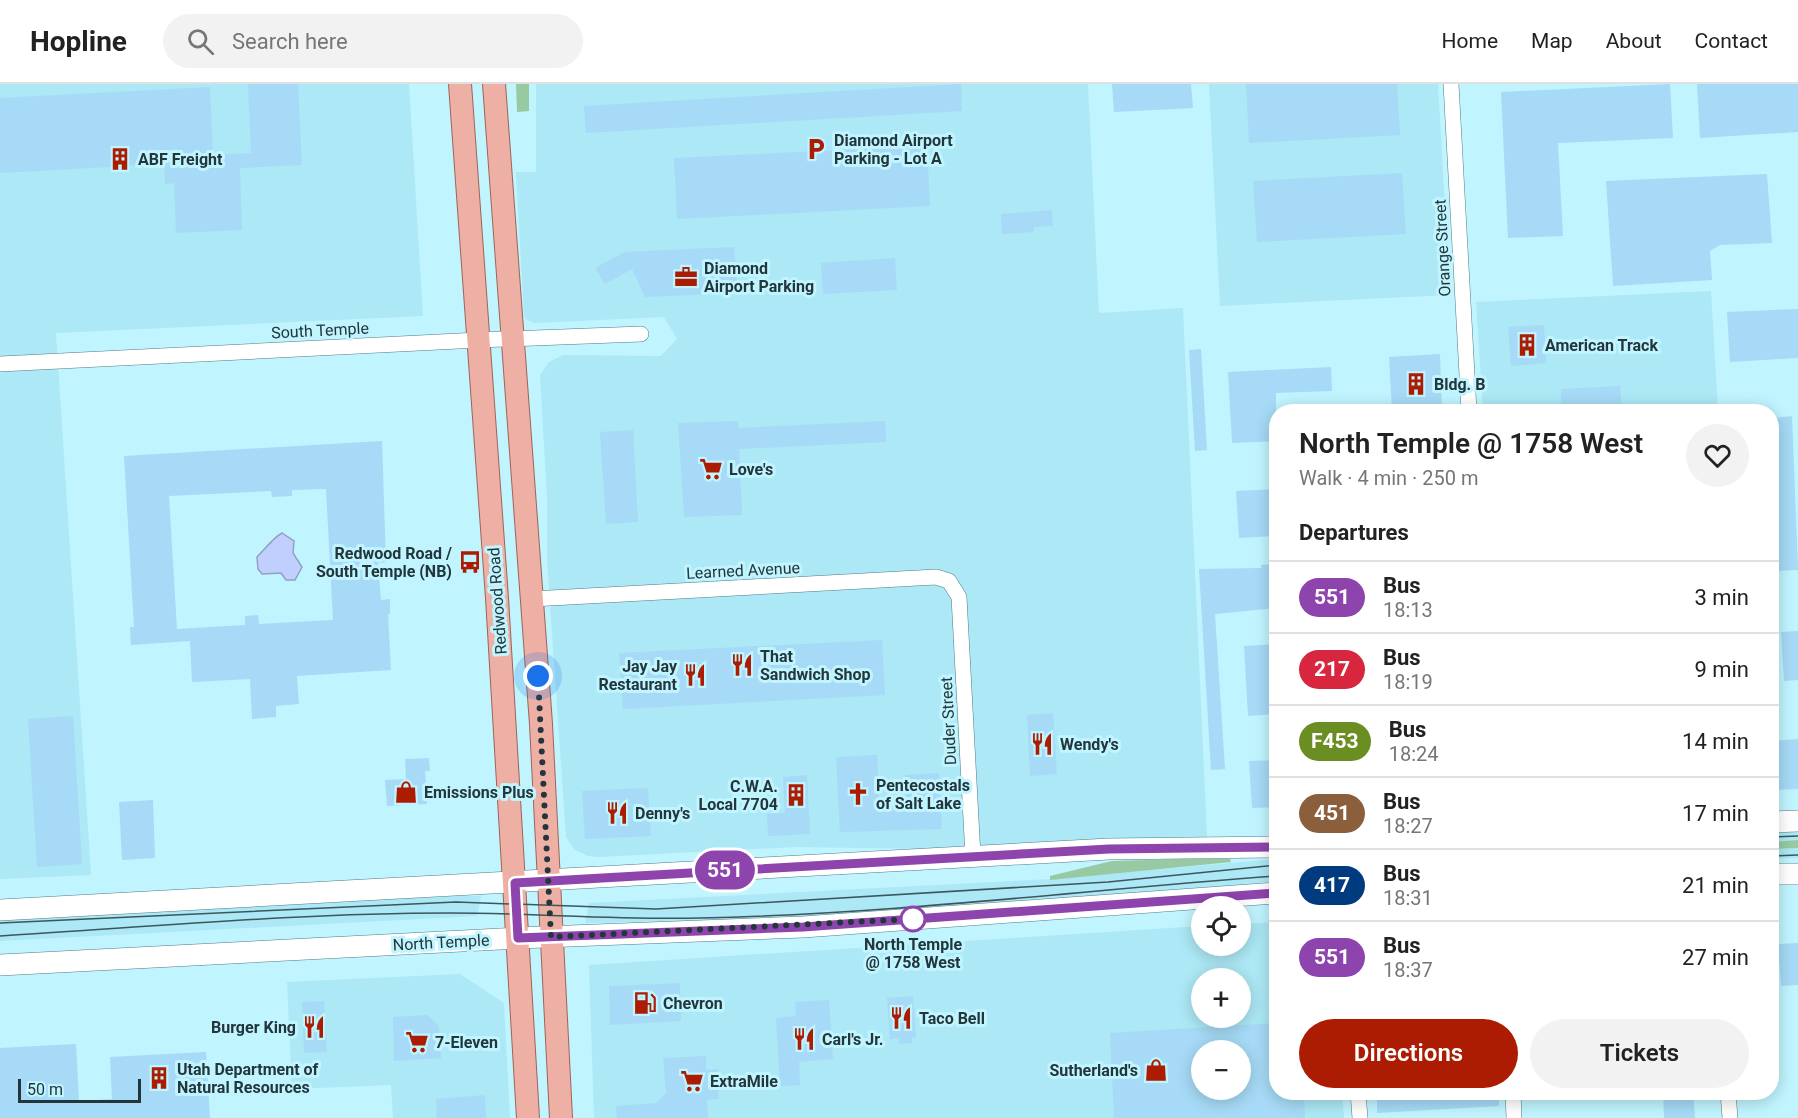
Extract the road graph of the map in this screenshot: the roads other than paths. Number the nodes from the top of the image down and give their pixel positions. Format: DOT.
graph roads {
  1 [pos="460,84"];
  2 [pos="494,84"];
  3 [pos="1451,84"];
  4 [pos="641,334"];
  5 [pos="512,338"];
  6 [pos="479,340"];
  7 [pos="0,364"];
  8 [pos="1469,404"];
  9 [pos="954,585"];
  10 [pos="532,599"];
  11 [pos="1798,821"];
  12 [pos="1779,822"];
  13 [pos="1269,847"];
  14 [pos="974,856"];
  15 [pos="1779,874"];
  16 [pos="1798,874"];
  17 [pos="550,881"];
  18 [pos="515,883"];
  19 [pos="1269,894"];
  20 [pos="0,910"];
  21 [pos="551,937"];
  22 [pos="518,938"];
  23 [pos="0,965"];
  24 [pos="1359,1100"];
  25 [pos="1514,1100"];
  26 [pos="1729,1100"];
  27 [pos="528,1118"];
  28 [pos="561,1118"];
  29 [pos="1360,1118"];
  30 [pos="1515,1118"];
  31 [pos="1730,1118"];
  1 -- 6 [label="main road, Redwood Road"];
  2 -- 5 [label="main road"];
  3 -- 8 [label="street, Orange Street"];
  4 -- 5 [label="street, South Temple"];
  5 -- 6 [label="street, South Temple"];
  5 -- 10 [label="main road"];
  6 -- 7 [label="street, South Temple"];
  6 -- 18 [label="main road, Redwood Road"];
  9 -- 10 [label="street, Learned Avenue"];
  9 -- 14 [label="street, Duder Street"];
  10 -- 17 [label="main road"];
  11 -- 12 [label="main road"];
  13 -- 14 [label="main road"];
  14 -- 17 [label="main road"];
  15 -- 16 [label="main road"];
  17 -- 18 [label="main road"];
  17 -- 21 [label="main road"];
  18 -- 20 [label="main road"];
  18 -- 22 [label="main road, Redwood Road"];
  19 -- 21 [label="main road, North Temple"];
  21 -- 22 [label="main road, North Temple"];
  21 -- 28 [label="main road"];
  22 -- 23 [label="main road, North Temple"];
  22 -- 27 [label="main road, Redwood Road"];
  24 -- 29 [label="street"];
  25 -- 30 [label="street"];
  26 -- 31 [label="street"];
}
